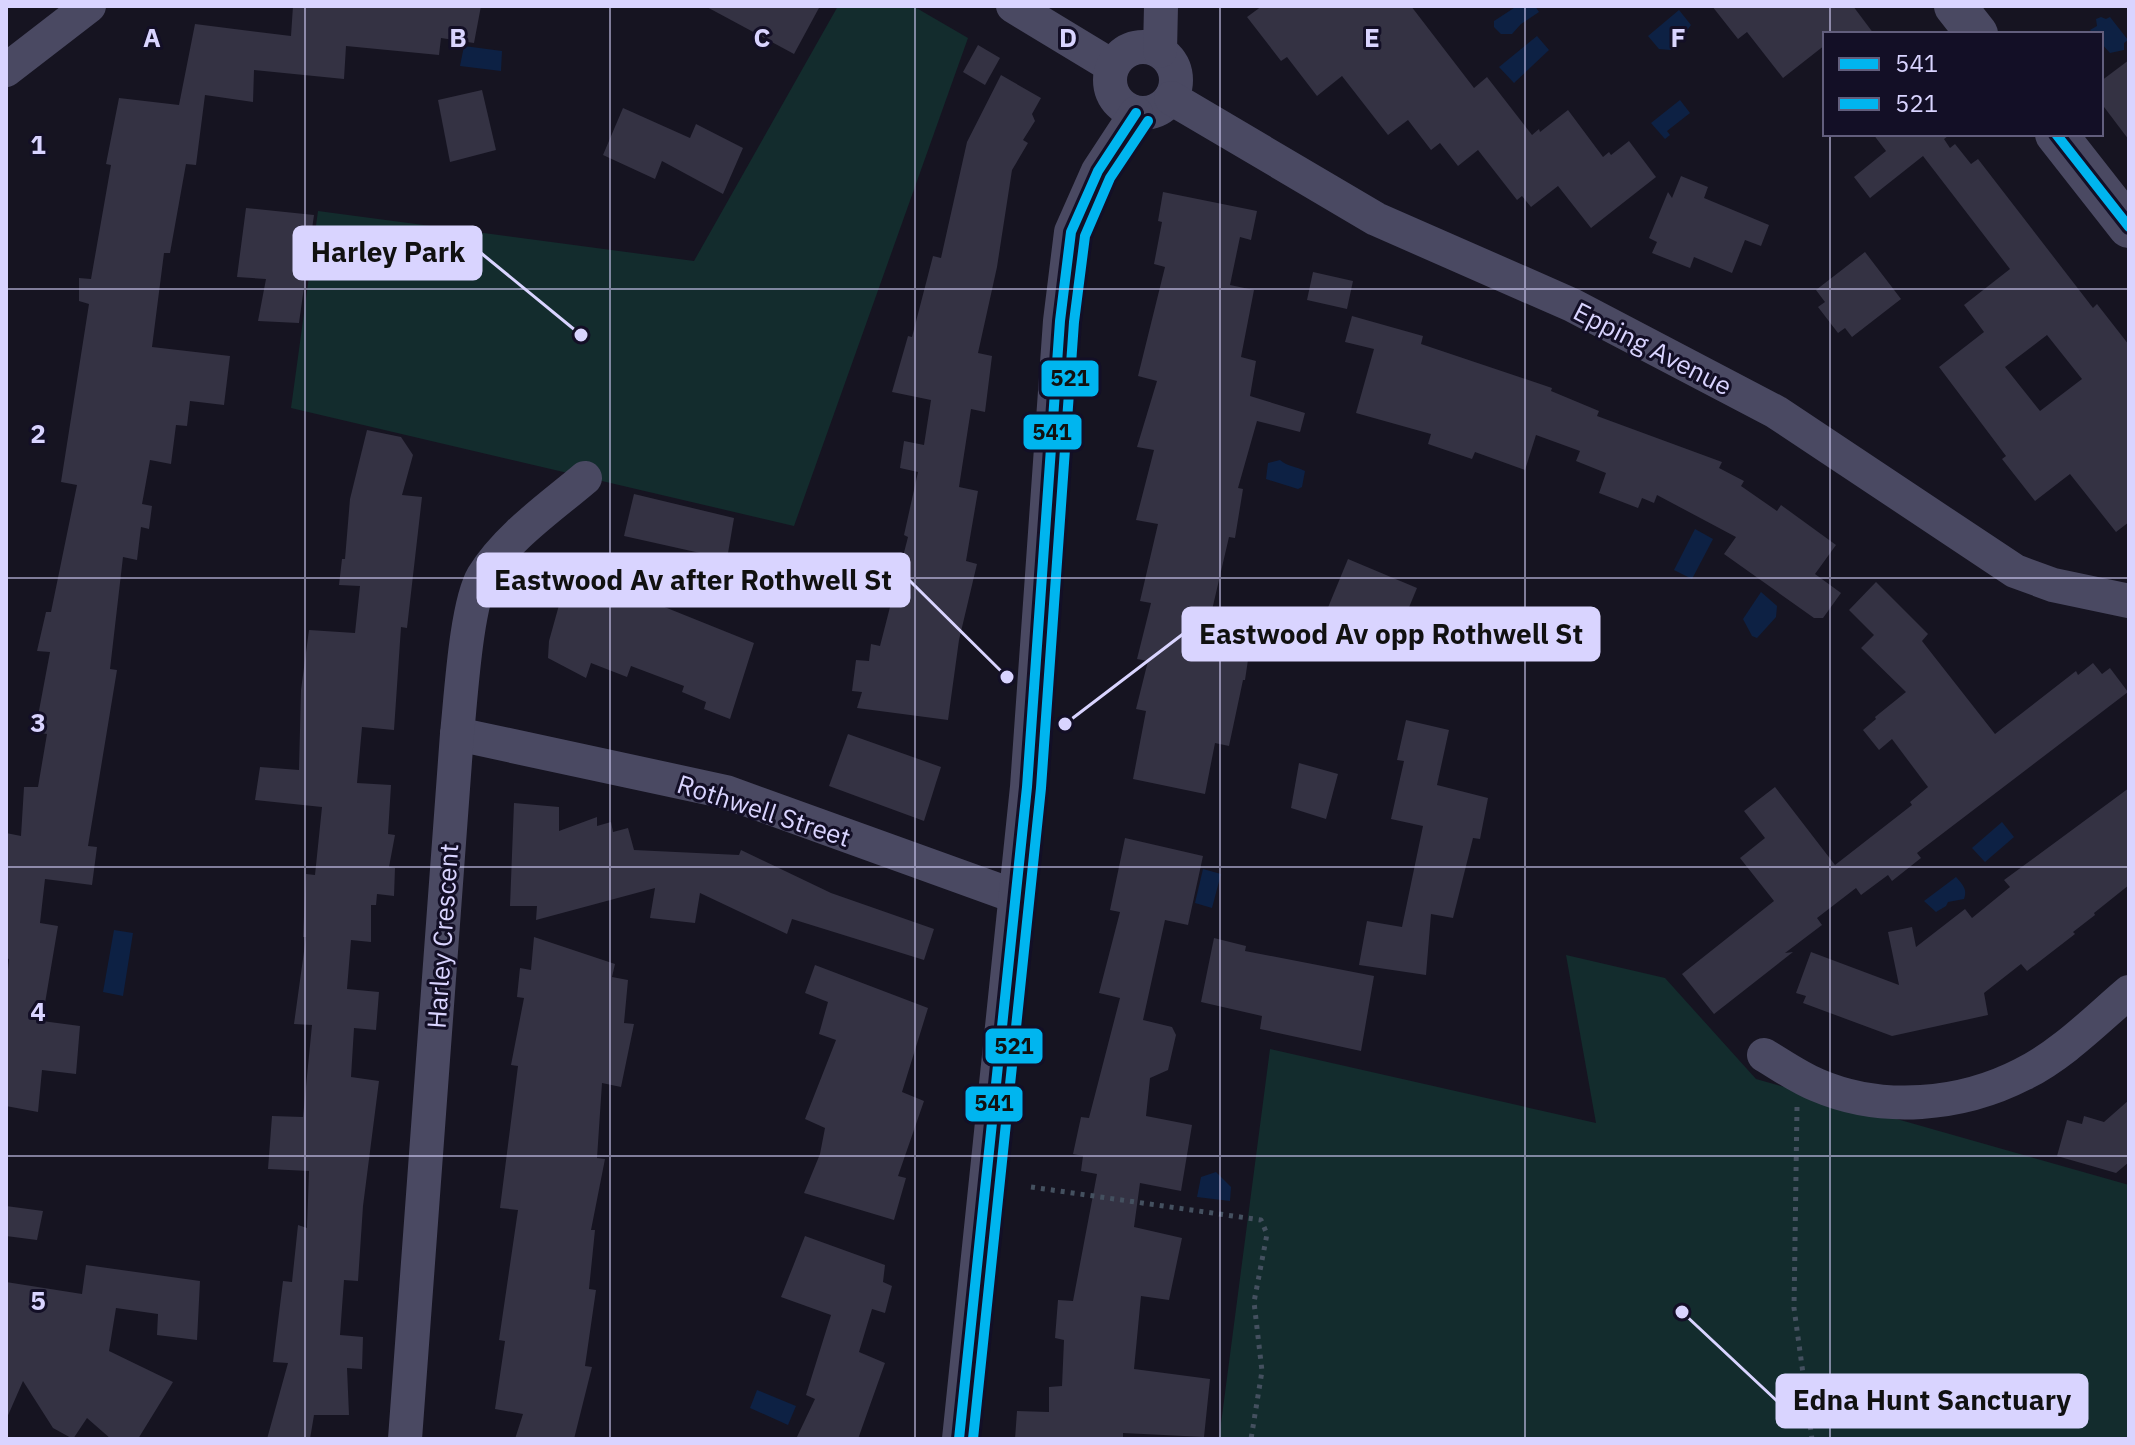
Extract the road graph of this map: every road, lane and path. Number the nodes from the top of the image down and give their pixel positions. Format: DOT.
graph roads {
  1 [pos="89,6"];
  2 [pos="1013,6"];
  3 [pos="1161,6"];
  4 [pos="1955,6"];
  5 [pos="1975,32"];
  6 [pos="1160,51"];
  7 [pos="1112,66"];
  8 [pos="6,70"];
  9 [pos="1171,98"];
  10 [pos="1136,113"];
  11 [pos="2058,136"];
  12 [pos="2129,227"];
  13 [pos="585,478"];
  14 [pos="2129,601"];
  15 [pos="457,734"];
  16 [pos="1017,897"];
  17 [pos="2129,992"];
  18 [pos="1764,1055"];
  19 [pos="1798,1074"];
  20 [pos="1031,1187"];
  21 [pos="405,1439"];
  22 [pos="959,1439"];
  23 [pos="1251,1439"];
  24 [pos="1812,1439"];
  1 -- 8 [label="street"];
  2 -- 7 [label="street"];
  3 -- 6 [label="street"];
  4 -- 5 [label="street"];
  6 -- 7 [label="street"];
  6 -- 9 [label="street"];
  7 -- 10 [label="street"];
  9 -- 10 [label="street"];
  9 -- 14 [label="street, Epping Avenue"];
  10 -- 16 [label="street"];
  11 -- 12 [label="street"];
  13 -- 15 [label="street, Harley Crescent"];
  15 -- 16 [label="street, Rothwell Street"];
  15 -- 21 [label="street, Harley Crescent"];
  16 -- 22 [label="street"];
  17 -- 19 [label="street"];
  18 -- 19 [label="street"];
  19 -- 24 [label="path"];
  20 -- 23 [label="path"];
}
